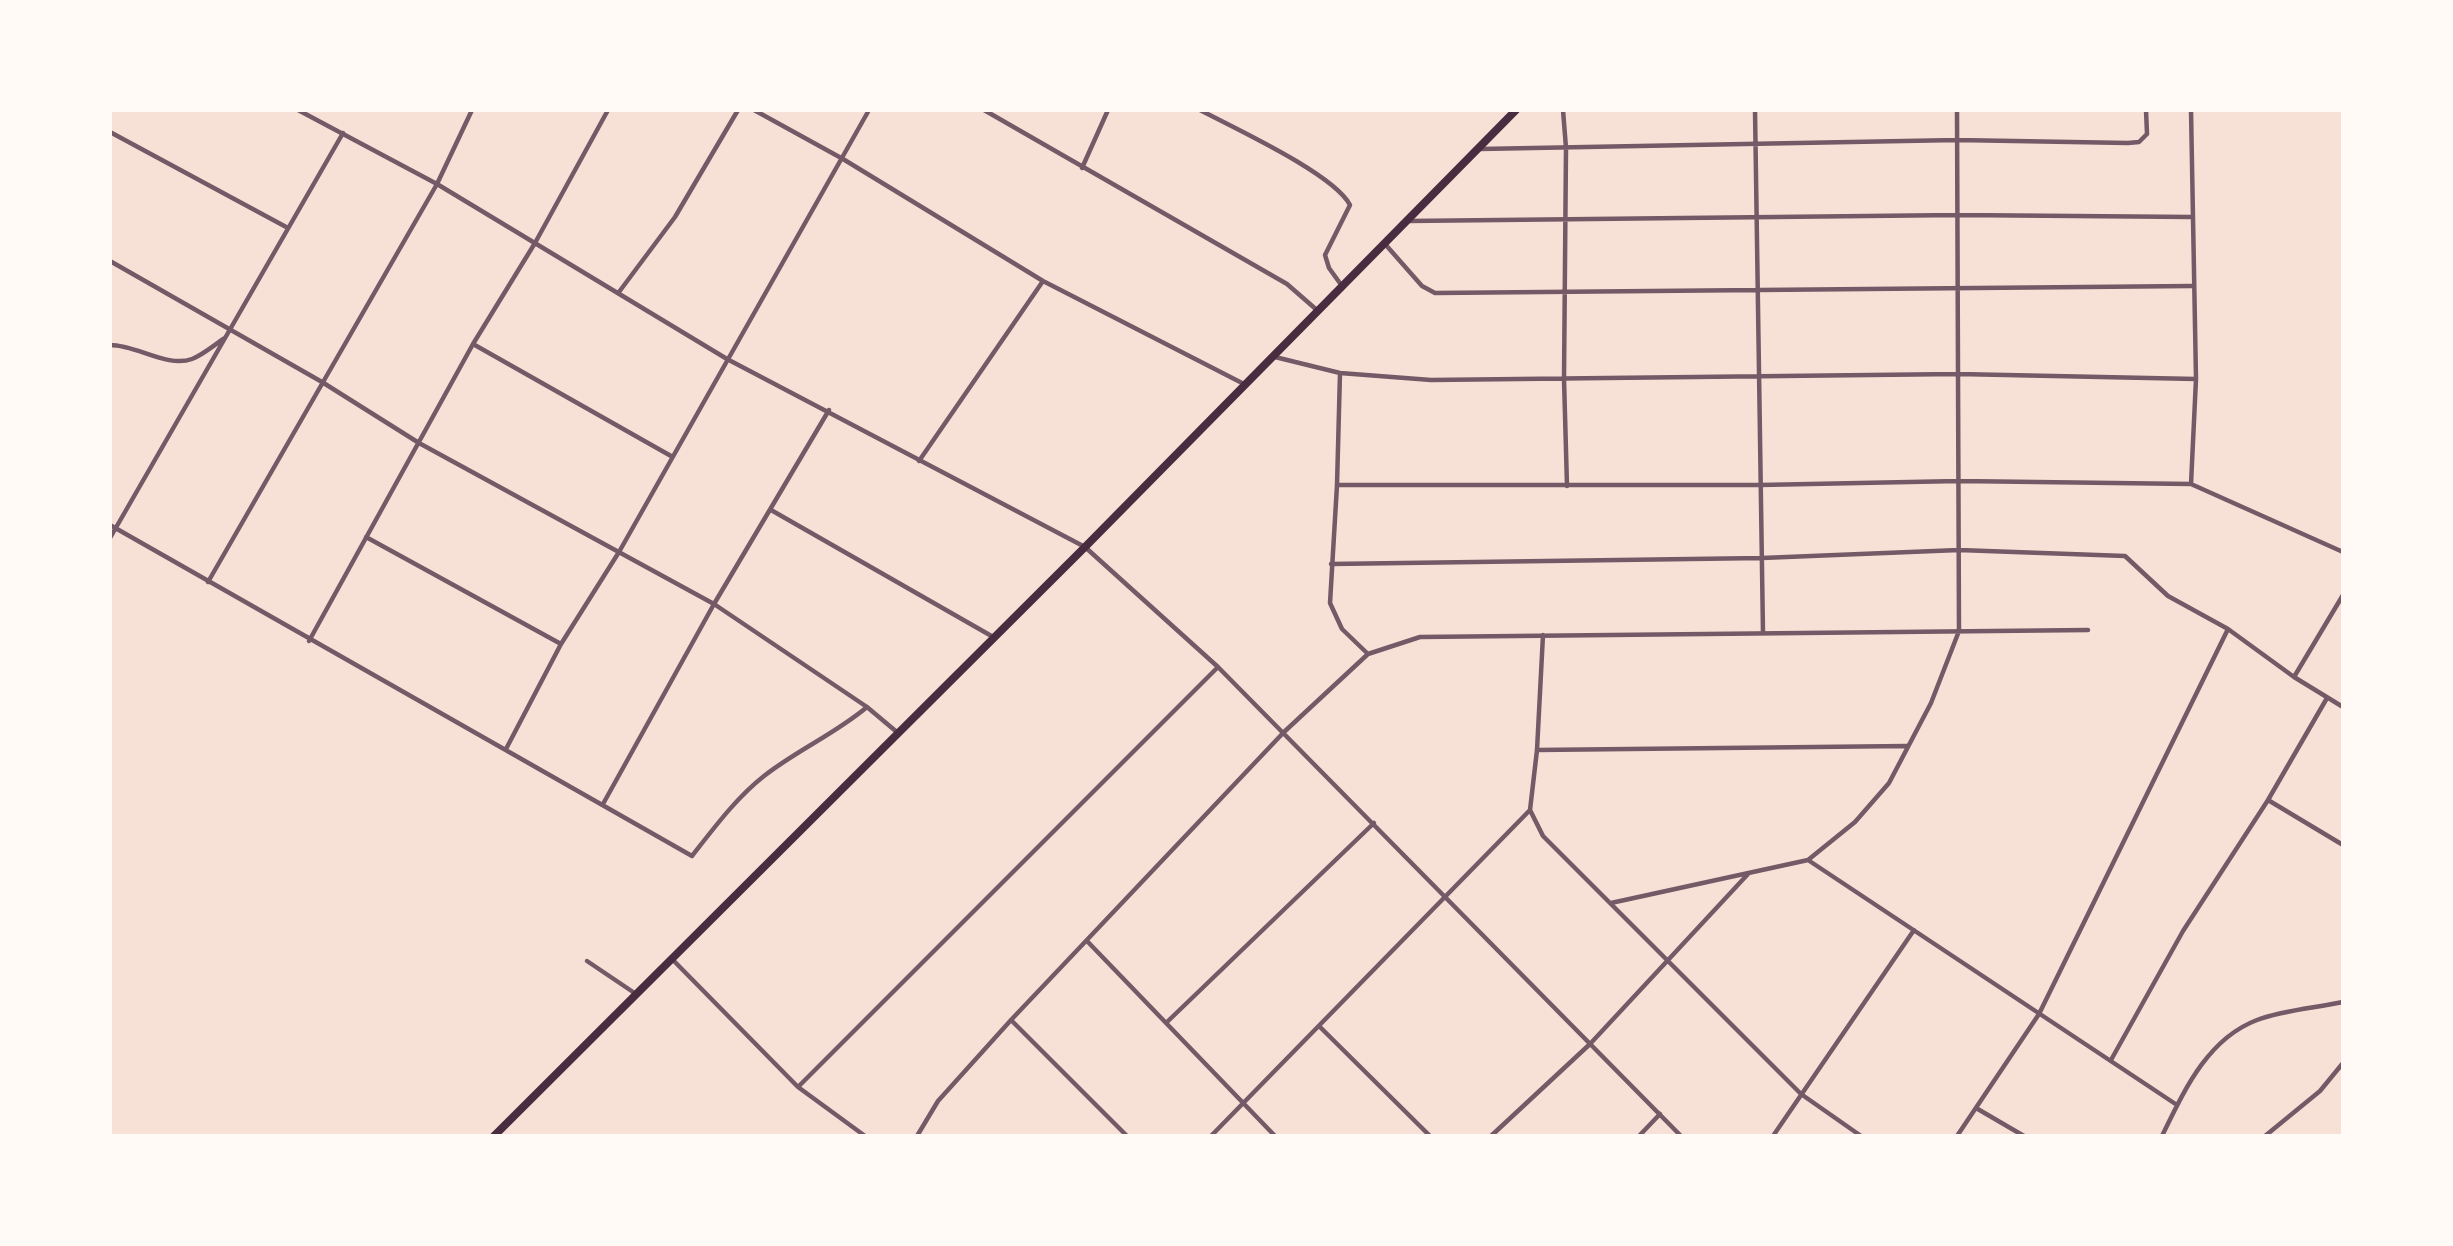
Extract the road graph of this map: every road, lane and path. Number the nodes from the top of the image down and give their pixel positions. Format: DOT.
graph roads {
  1 [pos="298,110"];
  2 [pos="472,110"];
  3 [pos="608,110"];
  4 [pos="738,110"];
  5 [pos="754,110"];
  6 [pos="869,110"];
  7 [pos="984,110"];
  8 [pos="1108,110"];
  9 [pos="1200,110"];
  10 [pos="1516,110"];
  11 [pos="1563,110"];
  12 [pos="1755,110"];
  13 [pos="1957,110"];
  14 [pos="2146,110"];
  15 [pos="2191,110"];
  16 [pos="110,132"];
  17 [pos="343,133"];
  18 [pos="1957,140"];
  19 [pos="1756,145"];
  20 [pos="1566,148"];
  21 [pos="1480,149"];
  22 [pos="843,159"];
  23 [pos="1082,168"];
  24 [pos="437,184"];
  25 [pos="1958,215"];
  26 [pos="2191,217"];
  27 [pos="1759,218"];
  28 [pos="1564,219"];
  29 [pos="1408,220"];
  30 [pos="288,228"];
  31 [pos="535,243"];
  32 [pos="1384,243"];
  33 [pos="110,261"];
  34 [pos="1043,281"];
  35 [pos="2192,286"];
  36 [pos="1343,287"];
  37 [pos="1958,288"];
  38 [pos="619,292"];
  39 [pos="1759,292"];
  40 [pos="1566,293"];
  41 [pos="1319,312"];
  42 [pos="230,329"];
  43 [pos="226,337"];
  44 [pos="473,344"];
  45 [pos="110,345"];
  46 [pos="1274,356"];
  47 [pos="727,359"];
  48 [pos="1340,373"];
  49 [pos="1958,374"];
  50 [pos="1761,377"];
  51 [pos="1564,379"];
  52 [pos="2196,379"];
  53 [pos="322,382"];
  54 [pos="1244,384"];
  55 [pos="829,410"];
  56 [pos="419,443"];
  57 [pos="671,456"];
  58 [pos="919,461"];
  59 [pos="1959,481"];
  60 [pos="2191,484"];
  61 [pos="1337,485"];
  62 [pos="1760,485"];
  63 [pos="1567,486"];
  64 [pos="771,510"];
  65 [pos="113,527"];
  66 [pos="366,537"];
  67 [pos="110,538"];
  68 [pos="1086,547"];
  69 [pos="1959,550"];
  70 [pos="619,552"];
  71 [pos="2343,552"];
  72 [pos="1762,558"];
  73 [pos="1331,564"];
  74 [pos="208,582"];
  75 [pos="2343,595"];
  76 [pos="714,604"];
  77 [pos="2228,629"];
  78 [pos="2088,630"];
  79 [pos="1959,631"];
  80 [pos="1763,633"];
  81 [pos="1543,635"];
  82 [pos="995,638"];
  83 [pos="309,641"];
  84 [pos="561,644"];
  85 [pos="1368,654"];
  86 [pos="1218,667"];
  87 [pos="2294,677"];
  88 [pos="2327,698"];
  89 [pos="867,707"];
  90 [pos="2343,707"];
  91 [pos="898,733"];
  92 [pos="1284,733"];
  93 [pos="1908,746"];
  94 [pos="506,748"];
  95 [pos="1537,750"];
  96 [pos="2268,800"];
  97 [pos="603,804"];
  98 [pos="1530,810"];
  99 [pos="1374,823"];
  100 [pos="2343,845"];
  101 [pos="1808,860"];
  102 [pos="1748,874"];
  103 [pos="1443,895"];
  104 [pos="1611,904"];
  105 [pos="1914,930"];
  106 [pos="1087,941"];
  107 [pos="672,959"];
  108 [pos="1667,960"];
  109 [pos="587,961"];
  110 [pos="636,995"];
  111 [pos="2343,1002"];
  112 [pos="2039,1014"];
  113 [pos="1011,1020"];
  114 [pos="1166,1023"];
  115 [pos="1320,1026"];
  116 [pos="1590,1044"];
  117 [pos="2111,1060"];
  118 [pos="2343,1063"];
  119 [pos="798,1087"];
  120 [pos="1801,1094"];
  121 [pos="1242,1104"];
  122 [pos="2177,1105"];
  123 [pos="1976,1108"];
  124 [pos="1660,1114"];
  125 [pos="494,1136"];
  126 [pos="865,1136"];
  127 [pos="916,1136"];
  128 [pos="1127,1136"];
  129 [pos="1211,1136"];
  130 [pos="1275,1136"];
  131 [pos="1430,1136"];
  132 [pos="1491,1136"];
  133 [pos="1639,1136"];
  134 [pos="1681,1136"];
  135 [pos="1773,1136"];
  136 [pos="1861,1136"];
  137 [pos="1957,1136"];
  138 [pos="2024,1136"];
  139 [pos="2162,1136"];
  140 [pos="2265,1136"];
  1 -- 17 [label="street"];
  2 -- 24 [label="street"];
  3 -- 31 [label="street"];
  4 -- 38 [label="street"];
  5 -- 22 [label="street"];
  6 -- 22 [label="street"];
  7 -- 23 [label="street"];
  8 -- 23 [label="street"];
  9 -- 36 [label="street"];
  10 -- 21 [label="main road"];
  11 -- 20 [label="street"];
  12 -- 19 [label="street"];
  13 -- 18 [label="street"];
  14 -- 18 [label="street"];
  15 -- 26 [label="street"];
  16 -- 30 [label="street"];
  17 -- 24 [label="street"];
  17 -- 30 [label="street"];
  18 -- 19 [label="street"];
  18 -- 25 [label="street"];
  19 -- 20 [label="street"];
  19 -- 27 [label="street"];
  20 -- 21 [label="street"];
  20 -- 28 [label="street"];
  21 -- 29 [label="main road"];
  22 -- 34 [label="street"];
  22 -- 47 [label="street"];
  23 -- 41 [label="street"];
  24 -- 31 [label="street"];
  24 -- 53 [label="street"];
  25 -- 26 [label="street"];
  25 -- 27 [label="street"];
  25 -- 37 [label="street"];
  26 -- 35 [label="street"];
  27 -- 28 [label="street"];
  27 -- 39 [label="street"];
  28 -- 29 [label="street"];
  28 -- 40 [label="street"];
  29 -- 32 [label="main road"];
  30 -- 42 [label="street"];
  31 -- 38 [label="street"];
  31 -- 44 [label="street"];
  32 -- 36 [label="main road"];
  32 -- 40 [label="street"];
  33 -- 42 [label="street"];
  34 -- 54 [label="street"];
  34 -- 58 [label="street"];
  35 -- 37 [label="street"];
  35 -- 52 [label="street"];
  36 -- 41 [label="main road"];
  37 -- 39 [label="street"];
  37 -- 49 [label="street"];
  38 -- 47 [label="street"];
  39 -- 40 [label="street"];
  39 -- 50 [label="street"];
  40 -- 51 [label="street"];
  41 -- 46 [label="main road"];
  42 -- 43 [label="street"];
  42 -- 53 [label="street"];
  43 -- 45 [label="street"];
  43 -- 65 [label="street"];
  44 -- 56 [label="street"];
  44 -- 57 [label="street"];
  46 -- 48 [label="street"];
  46 -- 54 [label="main road"];
  47 -- 55 [label="street"];
  47 -- 57 [label="street"];
  48 -- 51 [label="street"];
  48 -- 61 [label="street"];
  49 -- 50 [label="street"];
  49 -- 52 [label="street"];
  49 -- 59 [label="street"];
  50 -- 51 [label="street"];
  50 -- 62 [label="street"];
  51 -- 63 [label="street"];
  52 -- 60 [label="street"];
  53 -- 56 [label="street"];
  53 -- 74 [label="street"];
  54 -- 68 [label="main road"];
  55 -- 58 [label="street"];
  55 -- 64 [label="street"];
  56 -- 66 [label="street"];
  56 -- 70 [label="street"];
  57 -- 70 [label="street"];
  58 -- 68 [label="street"];
  59 -- 60 [label="street"];
  59 -- 62 [label="street"];
  59 -- 69 [label="street"];
  60 -- 71 [label="street"];
  61 -- 63 [label="street"];
  61 -- 73 [label="street"];
  62 -- 63 [label="street"];
  62 -- 72 [label="street"];
  64 -- 76 [label="street"];
  64 -- 82 [label="street"];
  65 -- 67 [label="street"];
  65 -- 74 [label="street"];
  66 -- 83 [label="street"];
  66 -- 84 [label="street"];
  68 -- 82 [label="main road"];
  68 -- 86 [label="street"];
  69 -- 72 [label="street"];
  69 -- 77 [label="street"];
  69 -- 79 [label="street"];
  70 -- 76 [label="street"];
  70 -- 84 [label="street"];
  72 -- 73 [label="street"];
  72 -- 80 [label="street"];
  73 -- 85 [label="street"];
  74 -- 83 [label="street"];
  75 -- 87 [label="street"];
  76 -- 89 [label="street"];
  76 -- 97 [label="street"];
  77 -- 87 [label="street"];
  77 -- 112 [label="street"];
  78 -- 79 [label="street"];
  79 -- 80 [label="street"];
  79 -- 93 [label="street"];
  80 -- 81 [label="street"];
  81 -- 85 [label="street"];
  81 -- 95 [label="street"];
  82 -- 91 [label="main road"];
  83 -- 94 [label="street"];
  84 -- 94 [label="street"];
  85 -- 92 [label="street"];
  86 -- 92 [label="street"];
  86 -- 119 [label="street"];
  87 -- 88 [label="street"];
  88 -- 90 [label="street"];
  88 -- 96 [label="street"];
  89 -- 91 [label="street"];
  89 -- 97 [label="street"];
  91 -- 107 [label="main road"];
  92 -- 99 [label="street"];
  92 -- 106 [label="street"];
  93 -- 95 [label="street"];
  93 -- 101 [label="street"];
  94 -- 97 [label="street"];
  95 -- 98 [label="street"];
  96 -- 100 [label="street"];
  96 -- 117 [label="street"];
  98 -- 103 [label="street"];
  98 -- 104 [label="street"];
  99 -- 103 [label="street"];
  99 -- 114 [label="street"];
  101 -- 102 [label="street"];
  101 -- 105 [label="street"];
  102 -- 104 [label="street"];
  102 -- 108 [label="street"];
  103 -- 115 [label="street"];
  103 -- 116 [label="street"];
  104 -- 108 [label="street"];
  105 -- 112 [label="street"];
  105 -- 120 [label="street"];
  106 -- 113 [label="street"];
  106 -- 114 [label="street"];
  107 -- 110 [label="main road"];
  107 -- 119 [label="street"];
  108 -- 116 [label="street"];
  108 -- 120 [label="street"];
  109 -- 110 [label="street"];
  110 -- 125 [label="main road"];
  111 -- 122 [label="street"];
  112 -- 117 [label="street"];
  112 -- 123 [label="street"];
  113 -- 127 [label="street"];
  113 -- 128 [label="street"];
  114 -- 121 [label="street"];
  115 -- 121 [label="street"];
  115 -- 131 [label="street"];
  116 -- 124 [label="street"];
  116 -- 132 [label="street"];
  117 -- 122 [label="street"];
  118 -- 140 [label="street"];
  119 -- 126 [label="street"];
  120 -- 135 [label="street"];
  120 -- 136 [label="street"];
  121 -- 129 [label="street"];
  121 -- 130 [label="street"];
  122 -- 139 [label="street"];
  123 -- 137 [label="street"];
  123 -- 138 [label="street"];
  124 -- 133 [label="street"];
  124 -- 134 [label="street"];
}
